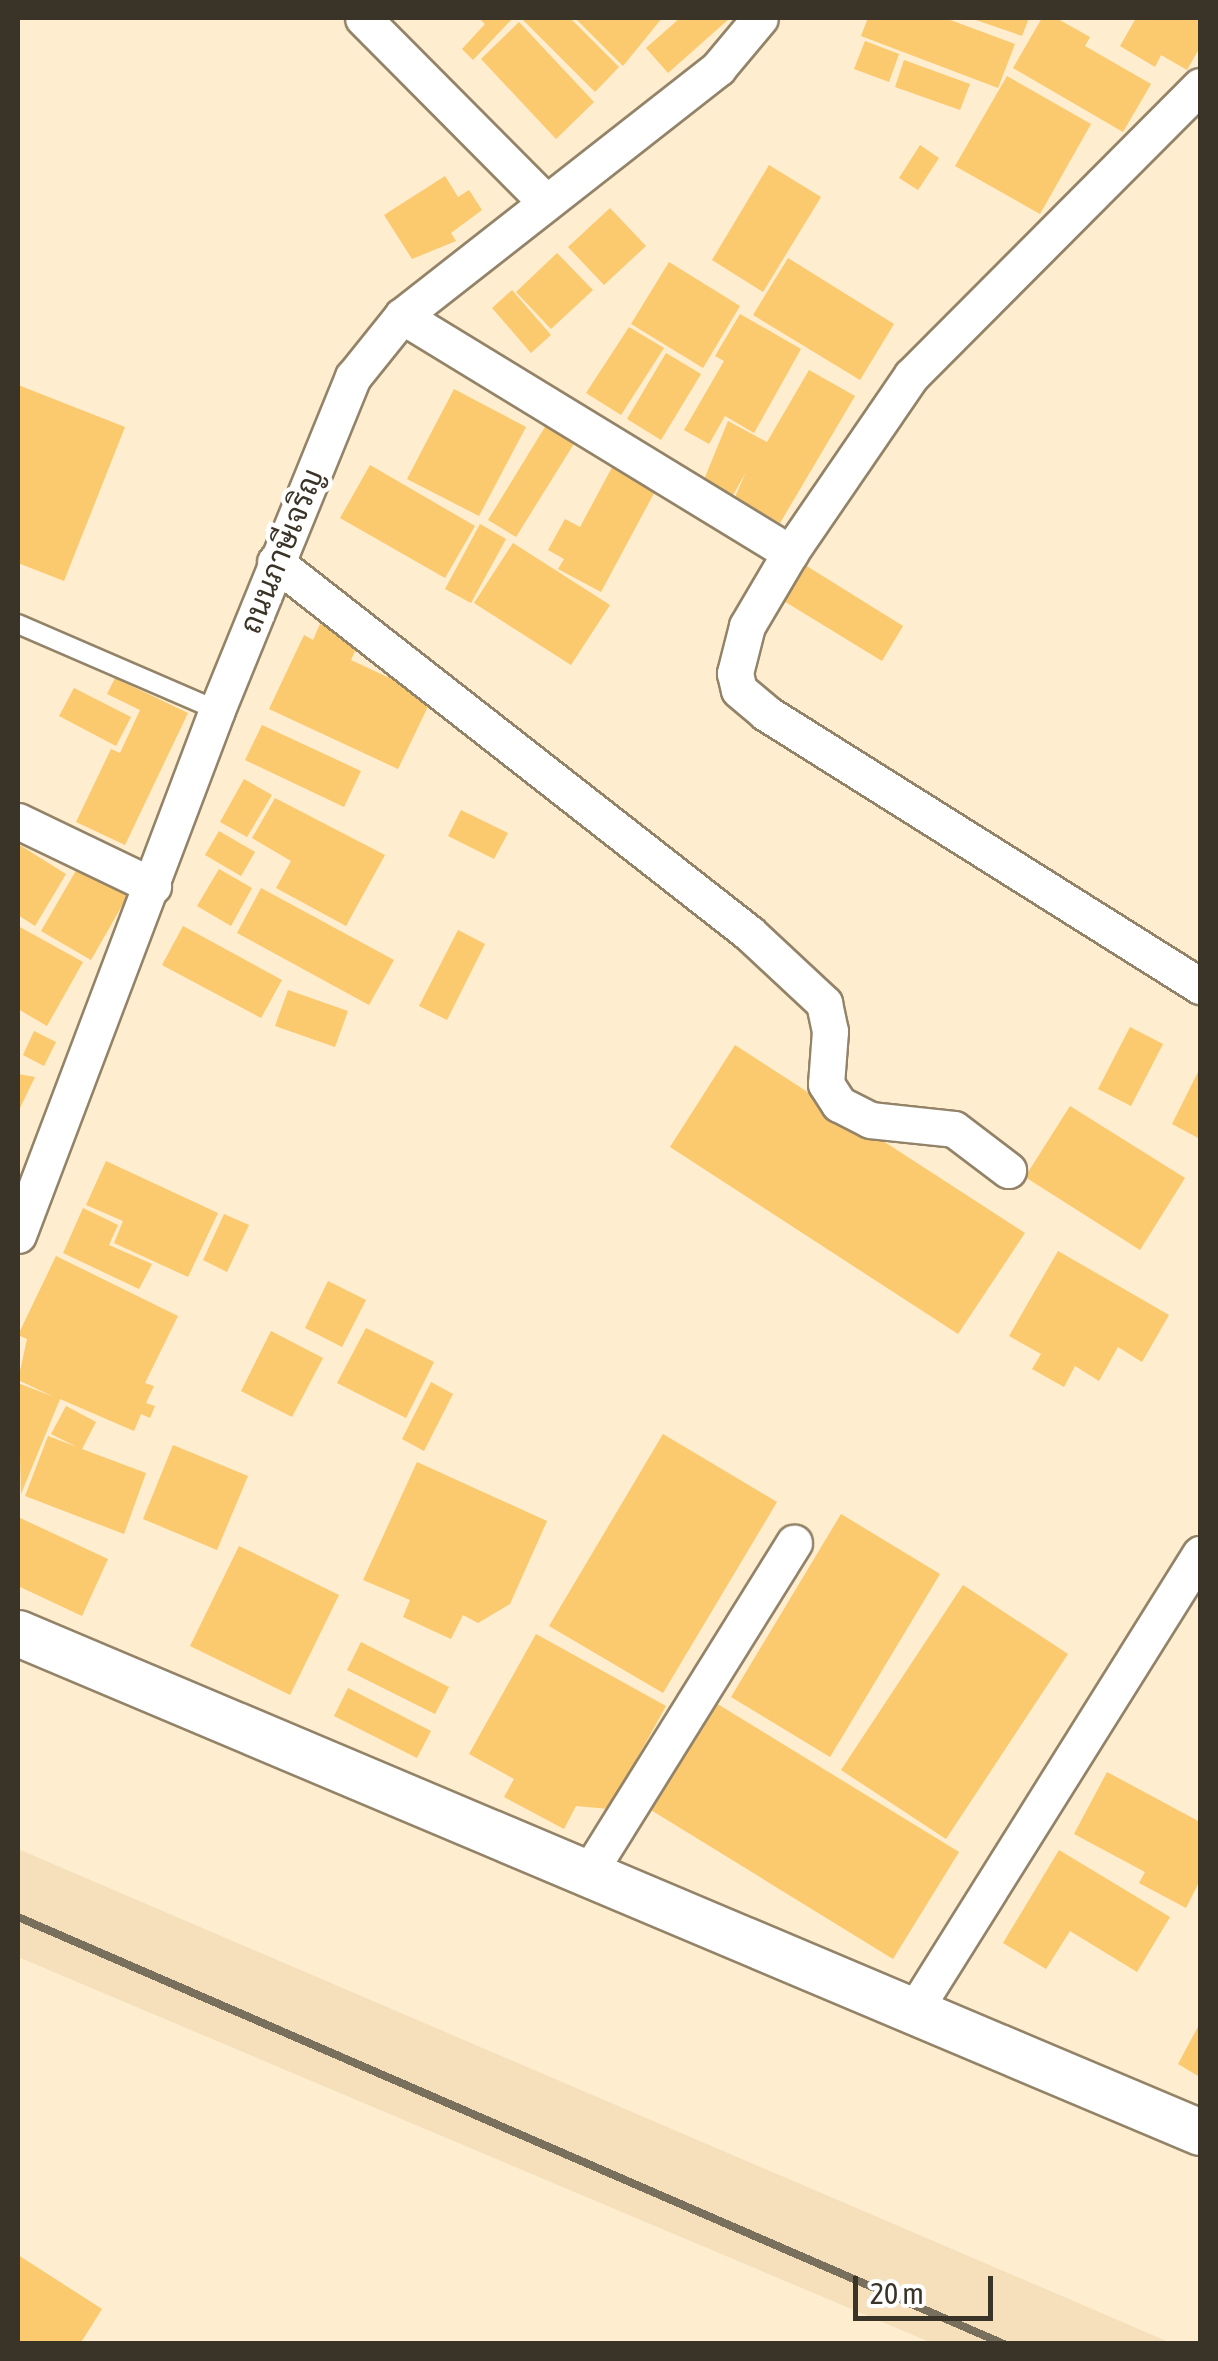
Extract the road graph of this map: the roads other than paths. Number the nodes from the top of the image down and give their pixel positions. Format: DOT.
graph roads {
  1 [pos="363,18"];
  2 [pos="760,18"];
  3 [pos="1200,86"];
  4 [pos="546,202"];
  5 [pos="402,316"];
  6 [pos="790,554"];
  7 [pos="275,562"];
  8 [pos="18,624"];
  9 [pos="216,710"];
  10 [pos="18,821"];
  11 [pos="154,886"];
  12 [pos="1200,986"];
  13 [pos="1008,1170"];
  14 [pos="21,1217"];
  15 [pos="794,1542"];
  16 [pos="1200,1554"];
  17 [pos="18,1634"];
  18 [pos="590,1872"];
  19 [pos="914,2009"];
  20 [pos="1200,2132"];
  1 -- 4 [label="street"];
  2 -- 4 [label="street, ถนนภาษีเจริญ"];
  3 -- 6 [label="street"];
  4 -- 5 [label="street, ถนนภาษีเจริญ"];
  5 -- 6 [label="street"];
  5 -- 7 [label="street, ถนนภาษีเจริญ"];
  6 -- 12 [label="street"];
  7 -- 9 [label="street, ถนนภาษีเจริญ"];
  7 -- 13 [label="street"];
  8 -- 9 [label="lane"];
  9 -- 11 [label="street, ถนนภาษีเจริญ"];
  10 -- 11 [label="street"];
  11 -- 14 [label="street, ถนนภาษีเจริญ"];
  15 -- 18 [label="street"];
  16 -- 19 [label="street"];
  17 -- 18 [label="street"];
  18 -- 19 [label="street"];
  19 -- 20 [label="street"];
}
